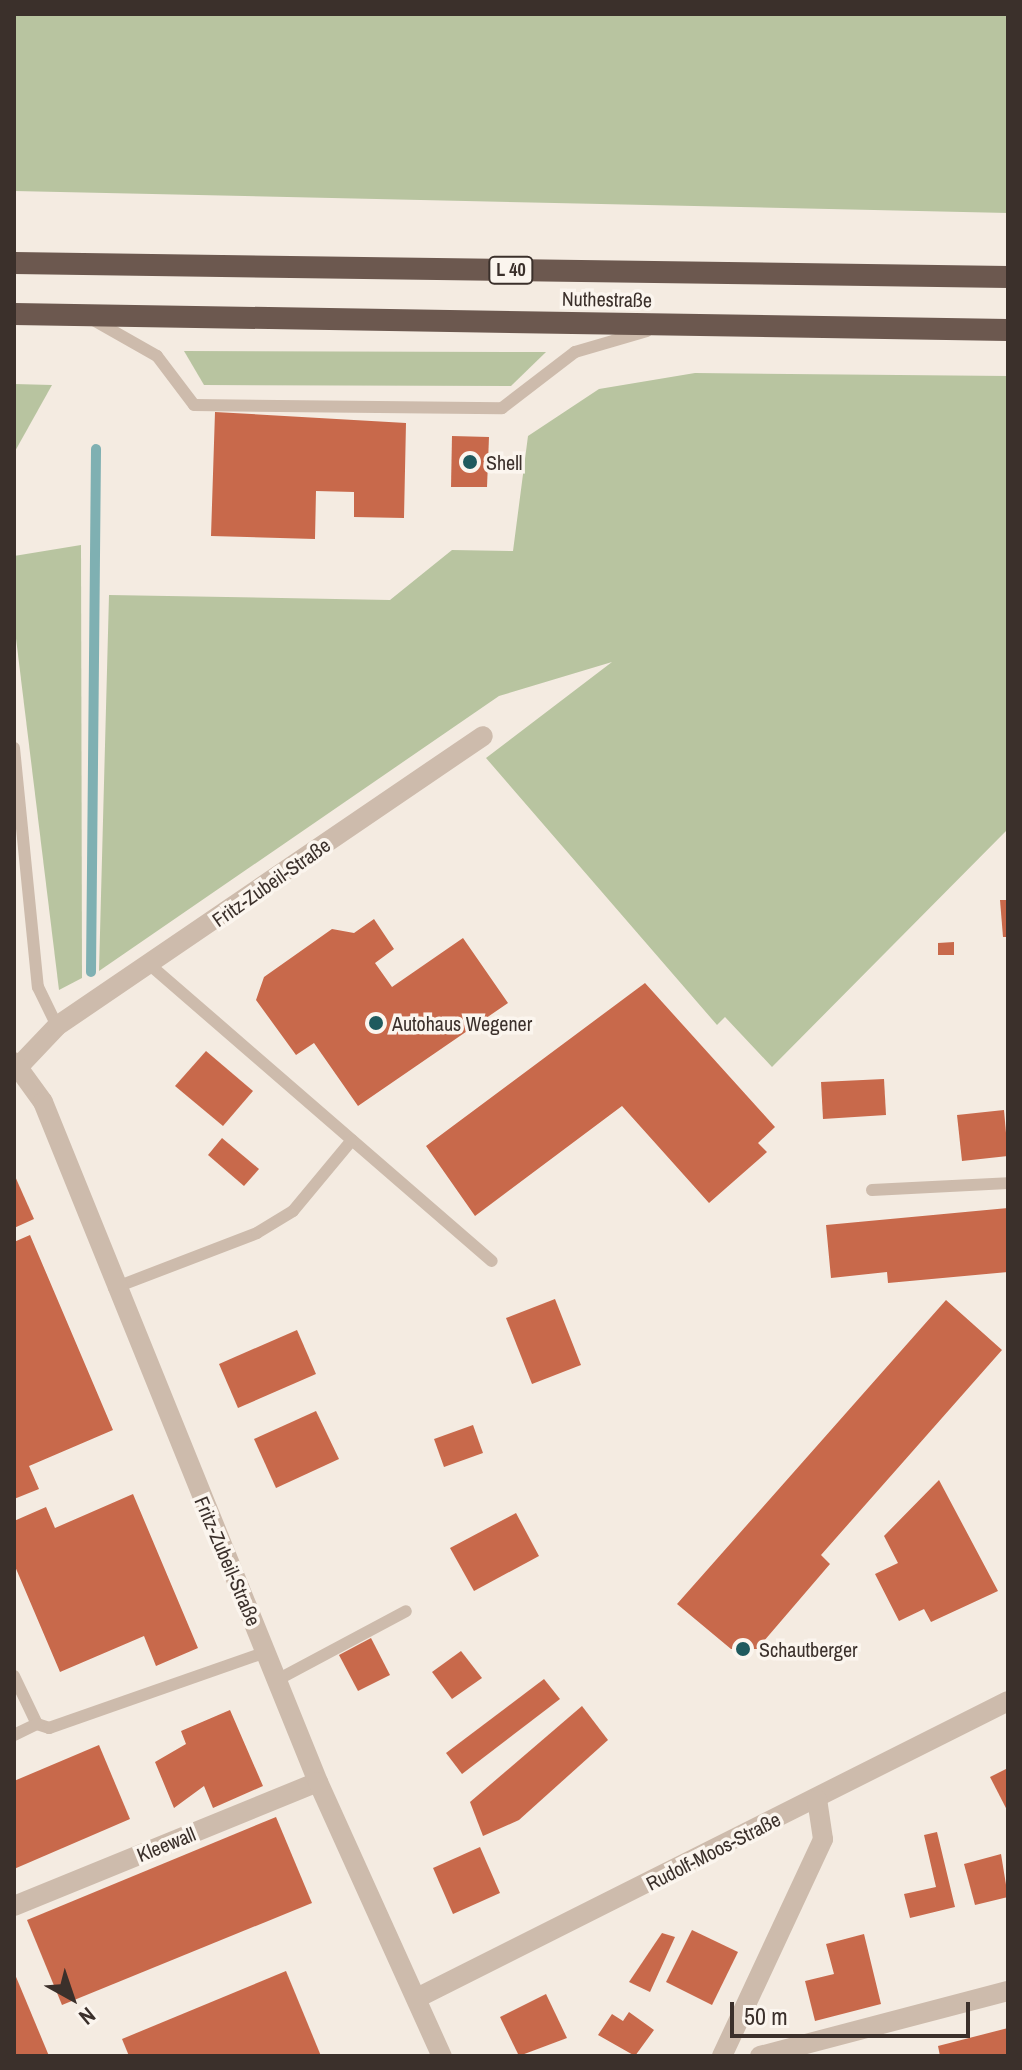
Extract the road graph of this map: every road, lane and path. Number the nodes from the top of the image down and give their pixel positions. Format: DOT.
graph roads {
  1 [pos="14,263"];
  2 [pos="1008,277"];
  3 [pos="14,314"];
  4 [pos="84,315"];
  5 [pos="671,324"];
  6 [pos="1008,330"];
  7 [pos="483,736"];
  8 [pos="14,748"];
  9 [pos="150,965"];
  10 [pos="57,1026"];
  11 [pos="17,1063"];
  12 [pos="352,1140"];
  13 [pos="1008,1183"];
  14 [pos="872,1190"];
  15 [pos="492,1261"];
  16 [pos="114,1288"];
  17 [pos="406,1611"];
  18 [pos="266,1652"];
  19 [pos="14,1676"];
  20 [pos="277,1680"];
  21 [pos="1008,1701"];
  22 [pos="37,1724"];
  23 [pos="14,1735"];
  24 [pos="318,1782"];
  25 [pos="817,1799"];
  26 [pos="14,1906"];
  27 [pos="1008,1991"];
  28 [pos="417,1998"];
  29 [pos="442,2056"];
  30 [pos="722,2056"];
  31 [pos="760,2056"];
  1 -- 2 [label="highway, Nuthestraße / L 40"];
  3 -- 4 [label="highway, Nuthestraße"];
  4 -- 5 [label="highway, Nuthestraße"];
  4 -- 5 [label="lane"];
  5 -- 6 [label="highway, Nuthestraße"];
  7 -- 9 [label="street, Fritz-Zubeil-Straße"];
  8 -- 10 [label="lane"];
  9 -- 10 [label="street, Fritz-Zubeil-Straße"];
  9 -- 12 [label="lane"];
  10 -- 11 [label="street, Fritz-Zubeil-Straße"];
  11 -- 16 [label="street, Fritz-Zubeil-Straße"];
  12 -- 15 [label="lane"];
  12 -- 16 [label="lane"];
  13 -- 14 [label="lane"];
  16 -- 18 [label="street, Fritz-Zubeil-Straße"];
  17 -- 20 [label="lane"];
  18 -- 20 [label="street, Fritz-Zubeil-Straße"];
  18 -- 22 [label="lane"];
  19 -- 22 [label="lane"];
  20 -- 24 [label="street, Fritz-Zubeil-Straße"];
  21 -- 25 [label="street, Rudolf-Moos-Straße"];
  22 -- 23 [label="lane"];
  24 -- 26 [label="street, Kleewall"];
  24 -- 28 [label="street, Fritz-Zubeil-Straße"];
  25 -- 28 [label="street, Rudolf-Moos-Straße"];
  25 -- 30 [label="street"];
  27 -- 31 [label="street"];
  28 -- 29 [label="street, Fritz-Zubeil-Straße"];
}
